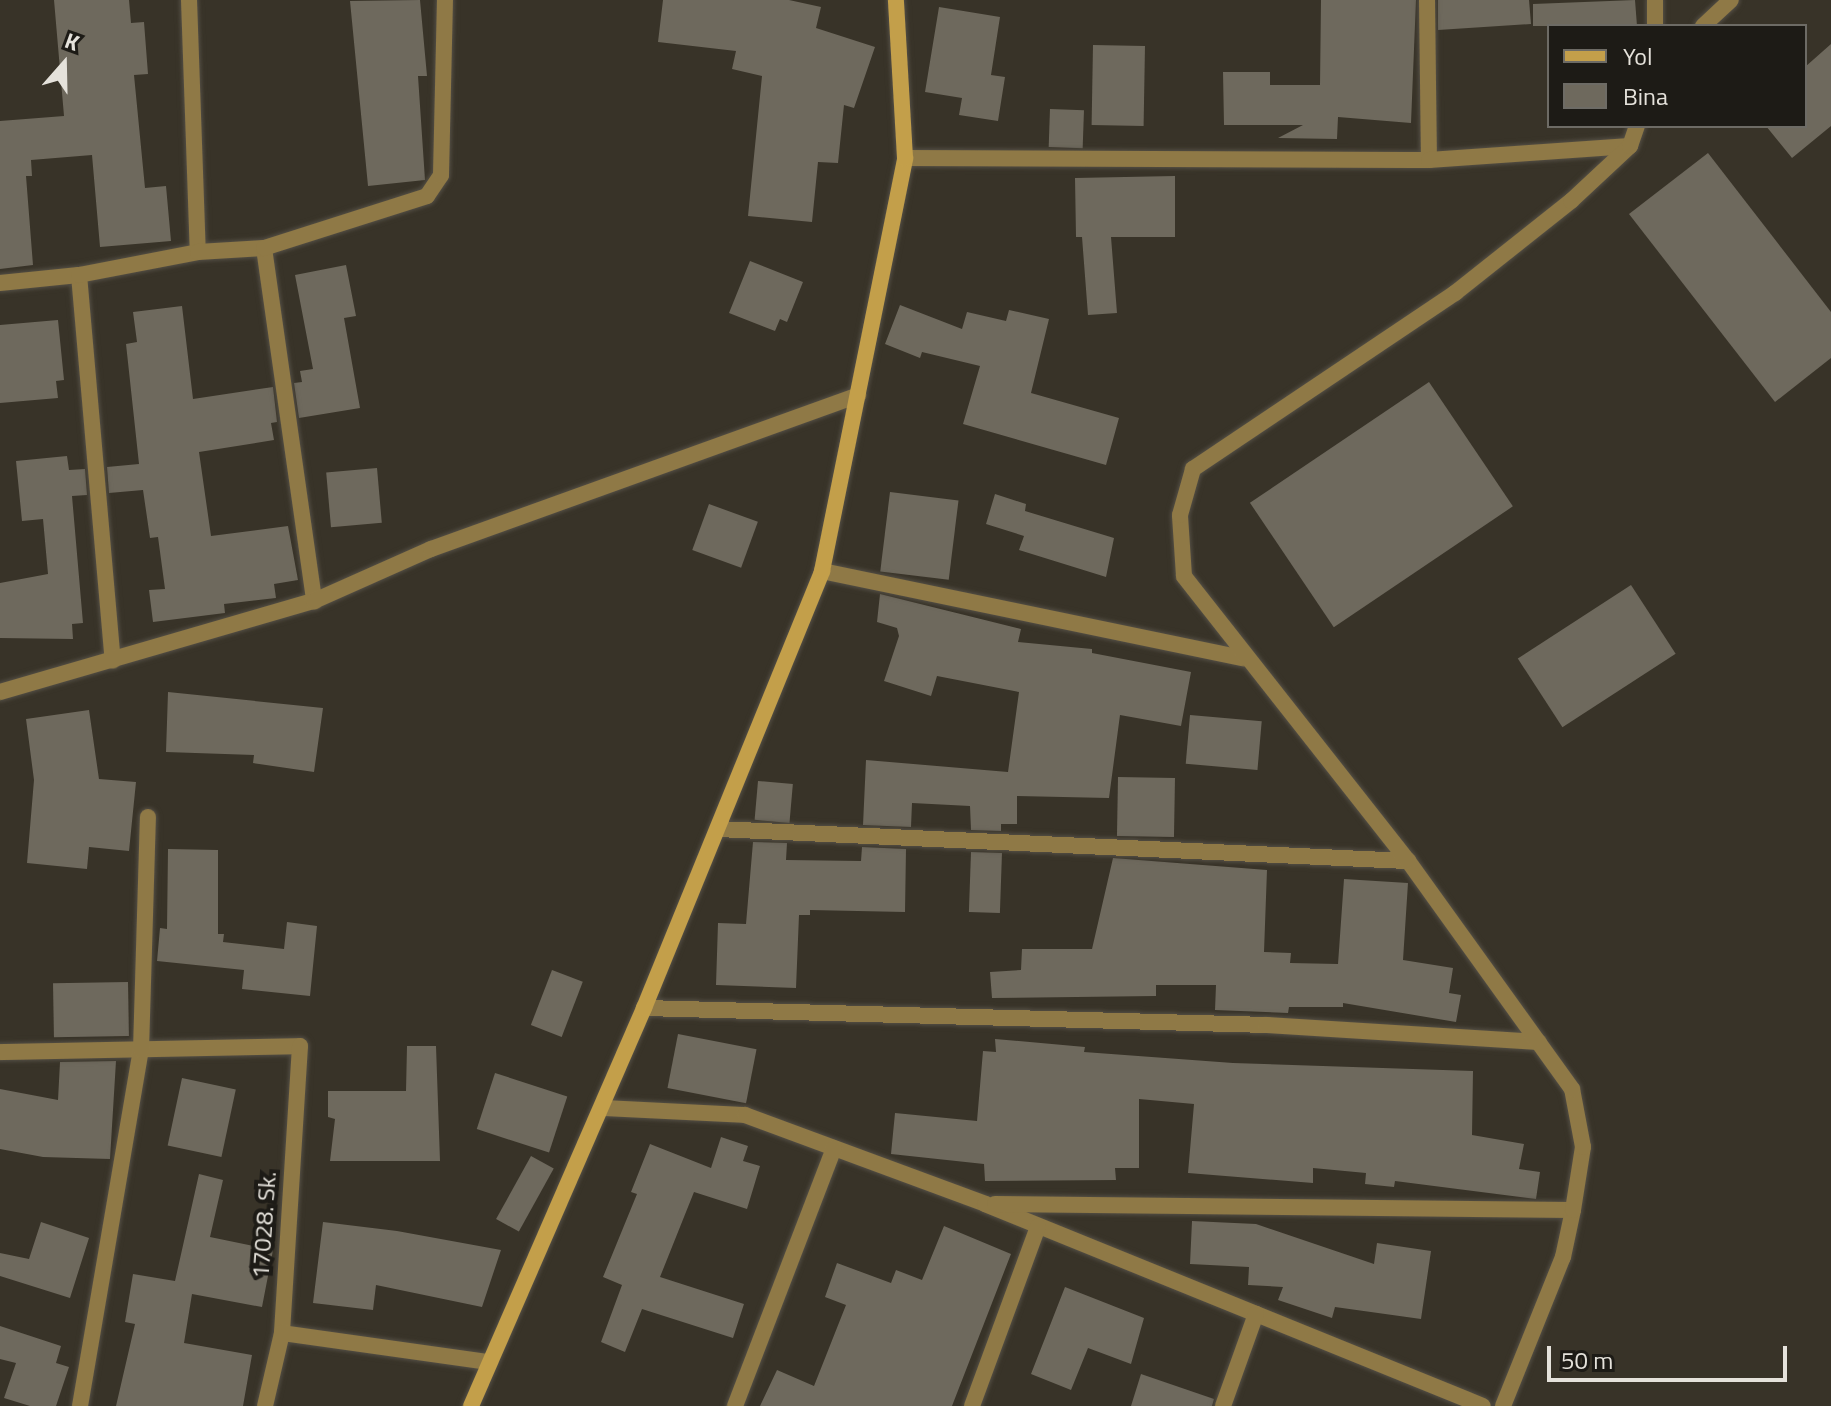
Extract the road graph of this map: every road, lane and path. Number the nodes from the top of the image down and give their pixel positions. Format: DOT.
graph roads {
  1 [pos="189,0"];
  2 [pos="445,0"];
  3 [pos="896,0"];
  4 [pos="1427,0"];
  5 [pos="1655,0"];
  6 [pos="1731,0"];
  7 [pos="1655,24"];
  8 [pos="1705,24"];
  9 [pos="1636,128"];
  10 [pos="1630,146"];
  11 [pos="905,158"];
  12 [pos="1429,160"];
  13 [pos="264,248"];
  14 [pos="198,252"];
  15 [pos="79,275"];
  16 [pos="0,283"];
  17 [pos="858,395"];
  18 [pos="822,571"];
  19 [pos="314,601"];
  20 [pos="1243,658"];
  21 [pos="113,661"];
  22 [pos="0,692"];
  23 [pos="148,817"];
  24 [pos="718,829"];
  25 [pos="1408,861"];
  26 [pos="644,1008"];
  27 [pos="1538,1042"];
  28 [pos="141,1050"];
  29 [pos="0,1052"];
  30 [pos="602,1108"];
  31 [pos="834,1148"];
  32 [pos="985,1204"];
  33 [pos="1573,1210"];
  34 [pos="1038,1227"];
  35 [pos="1256,1314"];
  36 [pos="282,1333"];
  37 [pos="488,1362"];
  38 [pos="80,1406"];
  39 [pos="265,1406"];
  40 [pos="471,1406"];
  41 [pos="735,1406"];
  42 [pos="972,1406"];
  43 [pos="1223,1406"];
  44 [pos="1483,1406"];
  45 [pos="1503,1406"];
  1 -- 14 [label="street"];
  2 -- 13 [label="street"];
  3 -- 11 [label="street"];
  4 -- 12 [label="street"];
  5 -- 7 [label="street"];
  6 -- 8 [label="street"];
  9 -- 10 [label="street"];
  10 -- 12 [label="street"];
  10 -- 20 [label="street"];
  11 -- 12 [label="street"];
  11 -- 17 [label="street"];
  13 -- 14 [label="street"];
  13 -- 19 [label="street"];
  14 -- 15 [label="street"];
  15 -- 16 [label="street"];
  15 -- 21 [label="street"];
  17 -- 18 [label="street"];
  17 -- 19 [label="street"];
  18 -- 20 [label="street"];
  18 -- 24 [label="street"];
  19 -- 21 [label="street"];
  20 -- 25 [label="street"];
  21 -- 22 [label="street"];
  23 -- 28 [label="street"];
  24 -- 25 [label="street"];
  24 -- 26 [label="street"];
  25 -- 27 [label="street"];
  26 -- 27 [label="street"];
  26 -- 30 [label="street"];
  27 -- 33 [label="street"];
  28 -- 29 [label="street"];
  28 -- 36 [label="street, 17028. Sk."];
  28 -- 38 [label="street"];
  30 -- 31 [label="street"];
  30 -- 37 [label="street"];
  31 -- 32 [label="street"];
  31 -- 41 [label="street"];
  32 -- 33 [label="street"];
  32 -- 34 [label="street"];
  33 -- 45 [label="street"];
  34 -- 35 [label="street"];
  34 -- 42 [label="street"];
  35 -- 43 [label="street"];
  35 -- 44 [label="street"];
  36 -- 37 [label="street"];
  36 -- 39 [label="street, 17028. Sk."];
  37 -- 40 [label="street"];
}
